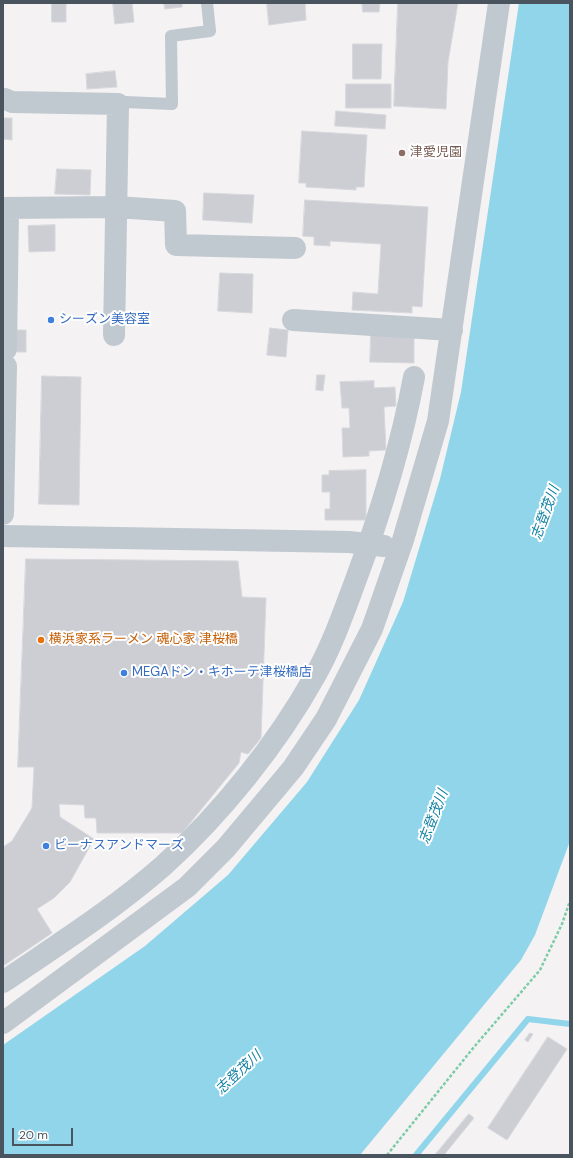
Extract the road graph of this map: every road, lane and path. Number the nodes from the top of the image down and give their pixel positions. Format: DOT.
graph roads {
  1 [pos="207,3"];
  2 [pos="499,3"];
  3 [pos="4,99"];
  4 [pos="118,104"];
  5 [pos="116,207"];
  6 [pos="6,208"];
  7 [pos="295,248"];
  8 [pos="293,320"];
  9 [pos="452,330"];
  10 [pos="114,335"];
  11 [pos="414,377"];
  12 [pos="3,514"];
  13 [pos="3,536"];
  14 [pos="369,546"];
  15 [pos="401,546"];
  16 [pos="570,901"];
  17 [pos="3,982"];
  18 [pos="3,1024"];
  19 [pos="387,1155"];
  1 -- 4 [label="lane"];
  2 -- 9 [label="street"];
  3 -- 4 [label="street"];
  4 -- 5 [label="street"];
  5 -- 6 [label="street"];
  5 -- 7 [label="street"];
  5 -- 10 [label="street"];
  6 -- 12 [label="street"];
  8 -- 9 [label="street"];
  9 -- 15 [label="street"];
  11 -- 14 [label="street"];
  13 -- 14 [label="street"];
  14 -- 15 [label="street"];
  14 -- 17 [label="street"];
  15 -- 18 [label="street"];
  16 -- 19 [label="path"];
}
